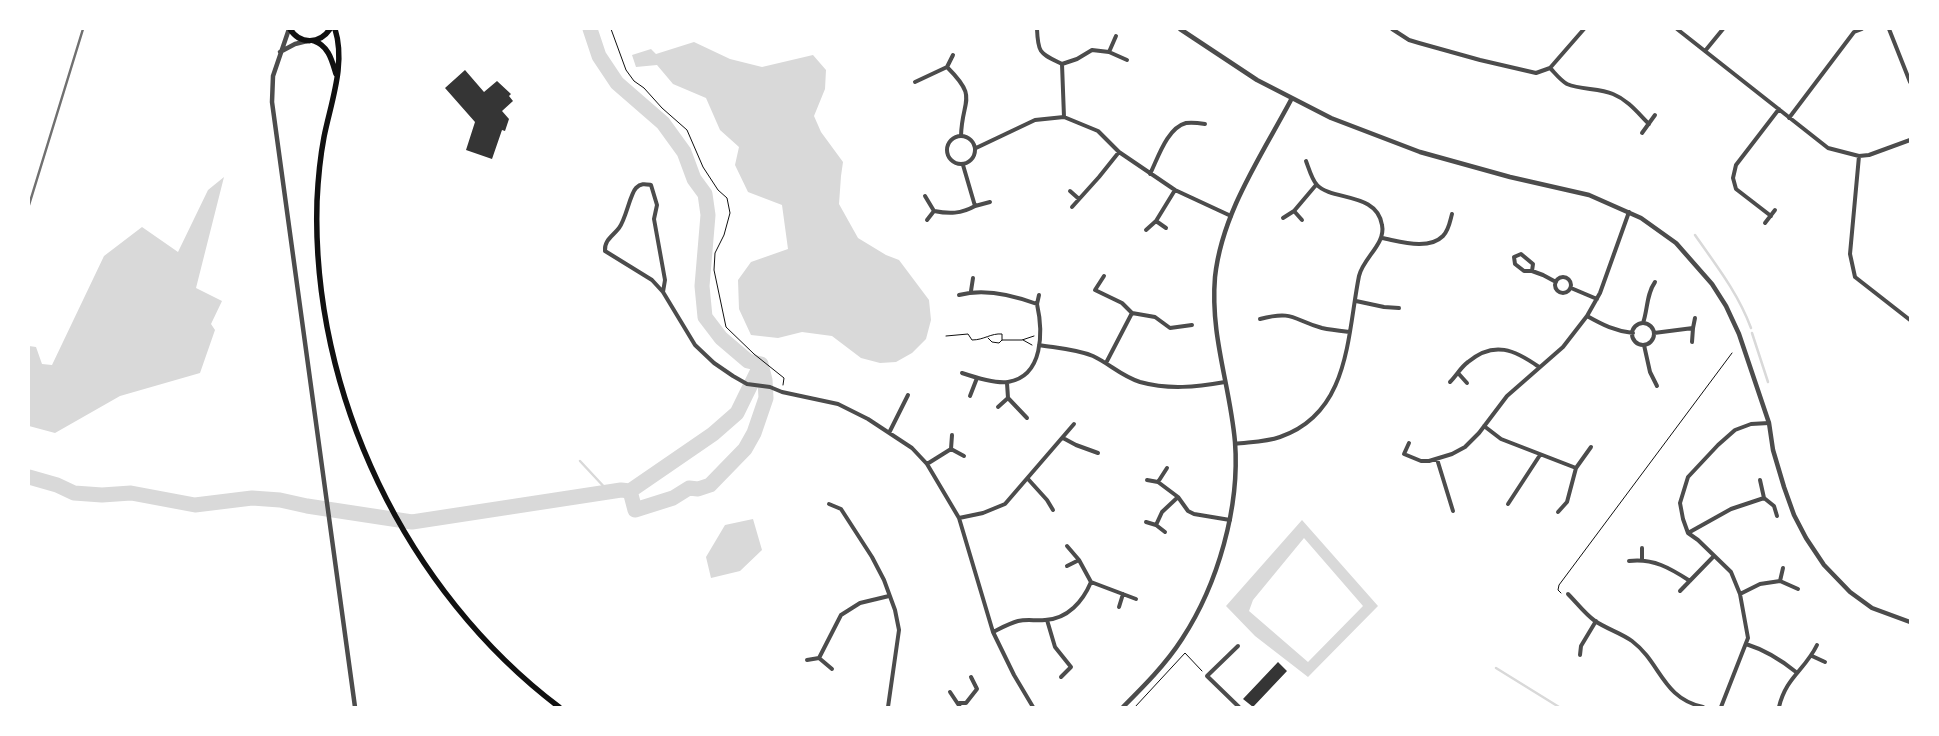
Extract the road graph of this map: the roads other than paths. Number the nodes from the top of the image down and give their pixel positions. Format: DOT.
graph roads {
  1 [pos="289,29"];
  2 [pos="330,29"];
  3 [pos="335,29"];
  4 [pos="1037,29"];
  5 [pos="1180,29"];
  6 [pos="1392,29"];
  7 [pos="1584,29"];
  8 [pos="1677,29"];
  9 [pos="1723,29"];
  10 [pos="1862,29"];
  11 [pos="1889,29"];
  12 [pos="1116,36"];
  13 [pos="307,41"];
  14 [pos="314,41"];
  15 [pos="1705,51"];
  16 [pos="1109,52"];
  17 [pos="280,53"];
  18 [pos="953,54"];
  19 [pos="1128,60"];
  20 [pos="1062,64"];
  21 [pos="947,67"];
  22 [pos="1550,68"];
  23 [pos="337,76"];
  24 [pos="915,82"];
  25 [pos="1910,82"];
  26 [pos="1292,98"];
  27 [pos="1779,109"];
  28 [pos="1655,116"];
  29 [pos="1064,117"];
  30 [pos="1788,118"];
  31 [pos="1205,124"];
  32 [pos="1649,124"];
  33 [pos="1642,133"];
  34 [pos="961,136"];
  35 [pos="1910,140"];
  36 [pos="976,148"];
  37 [pos="1119,152"];
  38 [pos="1860,156"];
  39 [pos="1306,161"];
  40 [pos="963,164"];
  41 [pos="1150,174"];
  42 [pos="1316,185"];
  43 [pos="1174,190"];
  44 [pos="1070,191"];
  45 [pos="925,196"];
  46 [pos="1079,199"];
  47 [pos="990,202"];
  48 [pos="975,206"];
  49 [pos="1072,206"];
  50 [pos="934,210"];
  51 [pos="1775,210"];
  52 [pos="1294,211"];
  53 [pos="1629,212"];
  54 [pos="1452,214"];
  55 [pos="1231,216"];
  56 [pos="1770,216"];
  57 [pos="1283,218"];
  58 [pos="927,220"];
  59 [pos="1302,220"];
  60 [pos="1156,221"];
  61 [pos="1765,223"];
  62 [pos="1166,228"];
  63 [pos="1146,230"];
  64 [pos="1382,238"];
  65 [pos="1532,271"];
  66 [pos="1104,276"];
  67 [pos="973,278"];
  68 [pos="1556,282"];
  69 [pos="1655,282"];
  70 [pos="1571,288"];
  71 [pos="972,291"];
  72 [pos="664,292"];
  73 [pos="959,294"];
  74 [pos="1039,295"];
  75 [pos="1597,299"];
  76 [pos="1356,301"];
  77 [pos="1037,304"];
  78 [pos="1399,308"];
  79 [pos="1132,313"];
  80 [pos="1587,316"];
  81 [pos="1695,318"];
  82 [pos="1260,319"];
  83 [pos="1910,320"];
  84 [pos="1643,323"];
  85 [pos="1192,324"];
  86 [pos="1693,328"];
  87 [pos="1350,332"];
  88 [pos="1633,333"];
  89 [pos="1654,334"];
  90 [pos="1692,342"];
  91 [pos="1644,345"];
  92 [pos="1039,346"];
  93 [pos="1106,363"];
  94 [pos="1539,367"];
  95 [pos="962,373"];
  96 [pos="1458,373"];
  97 [pos="977,378"];
  98 [pos="1007,382"];
  99 [pos="1225,382"];
  100 [pos="1450,382"];
  101 [pos="1468,383"];
  102 [pos="1657,386"];
  103 [pos="908,395"];
  104 [pos="970,396"];
  105 [pos="1008,398"];
  106 [pos="998,407"];
  107 [pos="1027,418"];
  108 [pos="1769,423"];
  109 [pos="1074,424"];
  110 [pos="1484,426"];
  111 [pos="889,433"];
  112 [pos="952,435"];
  113 [pos="1063,438"];
  114 [pos="1409,443"];
  115 [pos="1235,444"];
  116 [pos="1591,447"];
  117 [pos="951,449"];
  118 [pos="1098,452"];
  119 [pos="1540,455"];
  120 [pos="964,456"];
  121 [pos="1437,459"];
  122 [pos="927,464"];
  123 [pos="1167,468"];
  124 [pos="1576,468"];
  125 [pos="1028,479"];
  126 [pos="1147,480"];
  127 [pos="1760,480"];
  128 [pos="1158,482"];
  129 [pos="1178,497"];
  130 [pos="1764,498"];
  131 [pos="829,504"];
  132 [pos="1508,504"];
  133 [pos="1052,510"];
  134 [pos="1453,511"];
  135 [pos="1558,512"];
  136 [pos="1777,516"];
  137 [pos="959,518"];
  138 [pos="1230,520"];
  139 [pos="1146,522"];
  140 [pos="1156,525"];
  141 [pos="1165,532"];
  142 [pos="1688,533"];
  143 [pos="1066,546"];
  144 [pos="1642,548"];
  145 [pos="1714,556"];
  146 [pos="1642,559"];
  147 [pos="1079,560"];
  148 [pos="1629,561"];
  149 [pos="1067,566"];
  150 [pos="1784,568"];
  151 [pos="1690,581"];
  152 [pos="1780,581"];
  153 [pos="1091,582"];
  154 [pos="1798,589"];
  155 [pos="1680,591"];
  156 [pos="1123,594"];
  157 [pos="1568,594"];
  158 [pos="1740,594"];
  159 [pos="889,596"];
  160 [pos="1136,599"];
  161 [pos="1120,607"];
  162 [pos="1046,620"];
  163 [pos="1596,621"];
  164 [pos="1910,622"];
  165 [pos="993,632"];
  166 [pos="1746,644"];
  167 [pos="1817,645"];
  168 [pos="1238,646"];
  169 [pos="1580,655"];
  170 [pos="1812,656"];
  171 [pos="819,658"];
  172 [pos="807,660"];
  173 [pos="1825,662"];
  174 [pos="832,669"];
  175 [pos="1796,672"];
  176 [pos="971,677"];
  177 [pos="1061,677"];
  178 [pos="950,692"];
  179 [pos="960,705"];
  180 [pos="355,707"];
  181 [pos="559,707"];
  182 [pos="888,707"];
  183 [pos="1033,707"];
  184 [pos="1123,707"];
  185 [pos="1239,707"];
  186 [pos="1703,707"];
  187 [pos="1721,707"];
  188 [pos="1779,707"];
  1 -- 13 [label="main road"];
  1 -- 17 [label="street"];
  2 -- 14 [label="main road"];
  3 -- 23 [label="main road"];
  4 -- 20 [label="street"];
  5 -- 26 [label="street"];
  6 -- 22 [label="street"];
  7 -- 22 [label="street"];
  8 -- 15 [label="street"];
  9 -- 15 [label="street"];
  10 -- 30 [label="street"];
  11 -- 25 [label="street"];
  12 -- 16 [label="street"];
  13 -- 14 [label="main road"];
  13 -- 17 [label="street"];
  14 -- 23 [label="main road"];
  15 -- 27 [label="street"];
  16 -- 19 [label="street"];
  16 -- 20 [label="street"];
  17 -- 180 [label="street"];
  18 -- 21 [label="street"];
  20 -- 29 [label="street"];
  21 -- 24 [label="street"];
  21 -- 34 [label="street"];
  22 -- 32 [label="street"];
  23 -- 181 [label="main road"];
  26 -- 53 [label="street"];
  26 -- 55 [label="street"];
  27 -- 30 [label="street"];
  27 -- 56 [label="street"];
  28 -- 32 [label="street"];
  29 -- 36 [label="street"];
  29 -- 37 [label="street"];
  30 -- 38 [label="street"];
  31 -- 41 [label="street"];
  32 -- 33 [label="street"];
  34 -- 36 [label="street"];
  34 -- 40 [label="street"];
  35 -- 38 [label="street"];
  36 -- 40 [label="street"];
  37 -- 41 [label="street"];
  37 -- 46 [label="street"];
  38 -- 83 [label="street"];
  39 -- 42 [label="street"];
  40 -- 48 [label="street"];
  41 -- 43 [label="street"];
  42 -- 52 [label="street"];
  42 -- 64 [label="street"];
  43 -- 55 [label="street"];
  43 -- 60 [label="street"];
  44 -- 46 [label="street"];
  45 -- 50 [label="street"];
  46 -- 49 [label="street"];
  47 -- 48 [label="street"];
  48 -- 50 [label="street"];
  50 -- 58 [label="street"];
  51 -- 56 [label="street"];
  52 -- 57 [label="street"];
  52 -- 59 [label="street"];
  53 -- 75 [label="street"];
  53 -- 108 [label="street"];
  54 -- 64 [label="street"];
  55 -- 99 [label="street"];
  56 -- 61 [label="street"];
  60 -- 62 [label="street"];
  60 -- 63 [label="street"];
  64 -- 76 [label="street"];
  65 -- 65 [label="street"];
  65 -- 68 [label="street"];
  66 -- 79 [label="street"];
  67 -- 71 [label="street"];
  68 -- 70 [label="street"];
  68 -- 70 [label="street"];
  69 -- 84 [label="street"];
  70 -- 75 [label="street"];
  71 -- 73 [label="street"];
  71 -- 77 [label="street"];
  72 -- 72 [label="street"];
  72 -- 111 [label="street"];
  74 -- 77 [label="street"];
  75 -- 80 [label="street"];
  76 -- 78 [label="street"];
  76 -- 87 [label="street"];
  77 -- 92 [label="street"];
  79 -- 85 [label="street"];
  79 -- 93 [label="street"];
  80 -- 88 [label="street"];
  80 -- 94 [label="street"];
  81 -- 86 [label="street"];
  82 -- 87 [label="street"];
  84 -- 88 [label="street"];
  84 -- 89 [label="street"];
  86 -- 89 [label="street"];
  86 -- 90 [label="street"];
  87 -- 115 [label="street"];
  88 -- 91 [label="street"];
  89 -- 91 [label="street"];
  91 -- 102 [label="street"];
  92 -- 93 [label="street"];
  92 -- 98 [label="street"];
  93 -- 99 [label="street"];
  94 -- 96 [label="street"];
  94 -- 110 [label="street"];
  95 -- 97 [label="street"];
  96 -- 100 [label="street"];
  96 -- 101 [label="street"];
  97 -- 98 [label="street"];
  97 -- 104 [label="street"];
  98 -- 105 [label="street"];
  99 -- 115 [label="street"];
  103 -- 111 [label="street"];
  105 -- 106 [label="street"];
  105 -- 107 [label="street"];
  108 -- 142 [label="street"];
  108 -- 164 [label="street"];
  109 -- 113 [label="street"];
  110 -- 119 [label="street"];
  110 -- 121 [label="street"];
  111 -- 122 [label="street"];
  112 -- 117 [label="street"];
  113 -- 118 [label="street"];
  113 -- 125 [label="street"];
  114 -- 121 [label="street"];
  115 -- 138 [label="street"];
  116 -- 124 [label="street"];
  117 -- 120 [label="street"];
  117 -- 122 [label="street"];
  119 -- 124 [label="street"];
  119 -- 132 [label="street"];
  121 -- 134 [label="street"];
  122 -- 137 [label="street"];
  123 -- 128 [label="street"];
  124 -- 135 [label="street"];
  125 -- 133 [label="street"];
  125 -- 137 [label="street"];
  126 -- 128 [label="street"];
  127 -- 130 [label="street"];
  128 -- 129 [label="street"];
  129 -- 138 [label="street"];
  129 -- 140 [label="street"];
  130 -- 136 [label="street"];
  130 -- 142 [label="street"];
  131 -- 159 [label="street"];
  137 -- 165 [label="street"];
  138 -- 184 [label="street"];
  139 -- 140 [label="street"];
  140 -- 141 [label="street"];
  142 -- 145 [label="street"];
  143 -- 147 [label="street"];
  144 -- 146 [label="street"];
  145 -- 151 [label="street"];
  145 -- 158 [label="street"];
  146 -- 148 [label="street"];
  146 -- 151 [label="street"];
  147 -- 149 [label="street"];
  147 -- 153 [label="street"];
  150 -- 152 [label="street"];
  151 -- 155 [label="street"];
  152 -- 154 [label="street"];
  152 -- 158 [label="street"];
  153 -- 156 [label="street"];
  153 -- 162 [label="street"];
  156 -- 160 [label="street"];
  156 -- 161 [label="street"];
  157 -- 163 [label="street"];
  158 -- 166 [label="street"];
  159 -- 171 [label="street"];
  159 -- 182 [label="street"];
  162 -- 165 [label="street"];
  162 -- 177 [label="street"];
  163 -- 169 [label="street"];
  163 -- 186 [label="street"];
  165 -- 183 [label="street"];
  166 -- 175 [label="street"];
  166 -- 187 [label="street"];
  167 -- 170 [label="street"];
  168 -- 185 [label="street"];
  170 -- 173 [label="street"];
  170 -- 175 [label="street"];
  171 -- 172 [label="street"];
  171 -- 174 [label="street"];
  175 -- 188 [label="street"];
  176 -- 179 [label="street"];
  178 -- 179 [label="street"];
}
